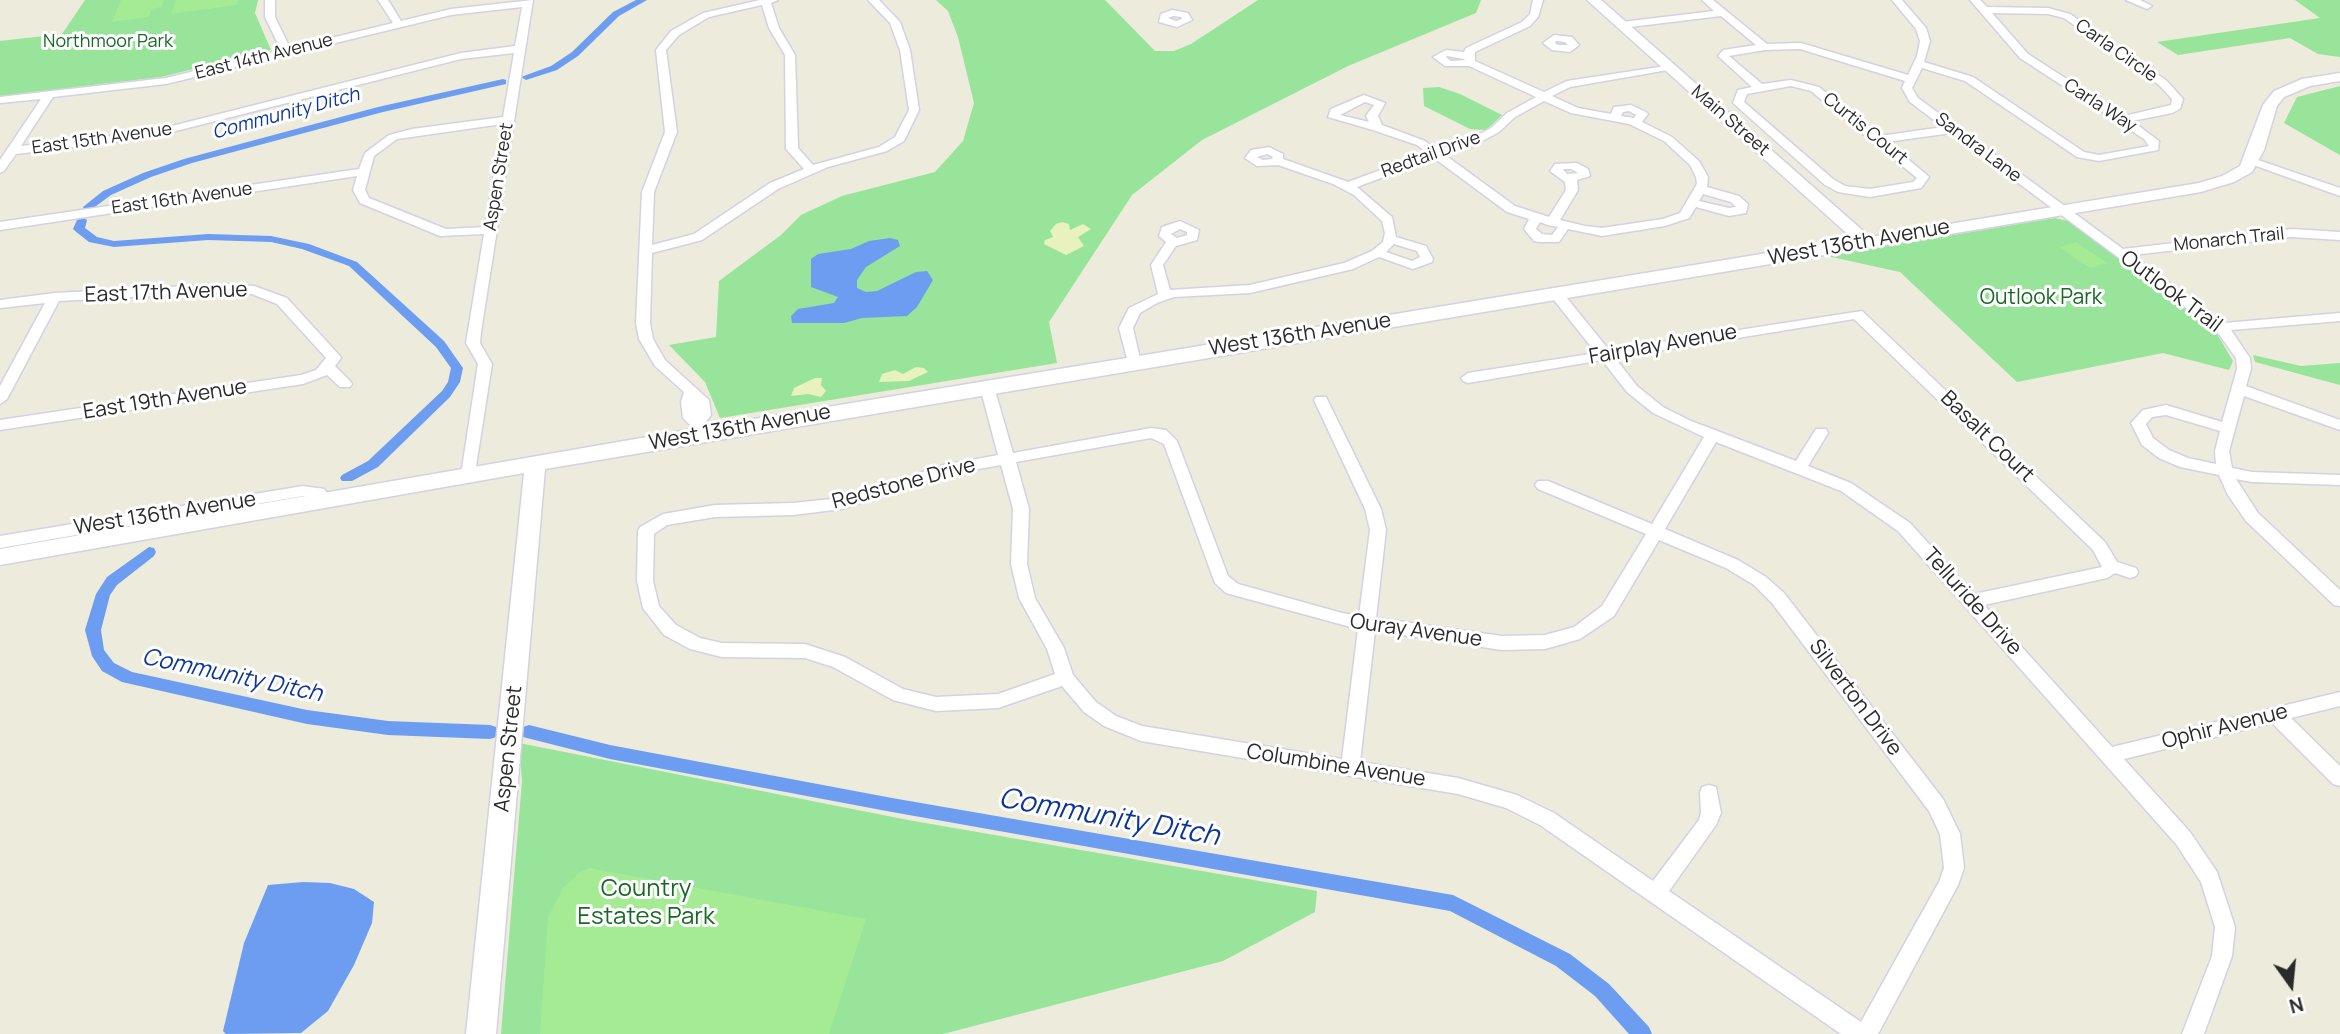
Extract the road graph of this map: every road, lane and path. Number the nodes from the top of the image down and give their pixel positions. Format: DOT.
graph roads {
  1 [pos="270,0"];
  2 [pos="383,0"];
  3 [pos="768,0"];
  4 [pos="873,0"];
  5 [pos="1538,0"];
  6 [pos="1593,0"];
  7 [pos="1706,0"];
  8 [pos="1897,0"];
  9 [pos="1975,0"];
  10 [pos="2131,0"];
  11 [pos="527,2"];
  12 [pos="2147,6"];
  13 [pos="1983,10"];
  14 [pos="1722,12"];
  15 [pos="399,24"];
  16 [pos="1622,25"];
  17 [pos="1516,29"];
  18 [pos="1539,38"];
  19 [pos="1765,47"];
  20 [pos="520,49"];
  21 [pos="287,52"];
  22 [pos="1919,64"];
  23 [pos="1668,67"];
  24 [pos="2340,77"];
  25 [pos="1910,79"];
  26 [pos="1760,88"];
  27 [pos="49,94"];
  28 [pos="1541,97"];
  29 [pos="0,100"];
  30 [pos="508,120"];
  31 [pos="2121,120"];
  32 [pos="1377,127"];
  33 [pos="1953,129"];
  34 [pos="1879,140"];
  35 [pos="12,151"];
  36 [pos="1437,154"];
  37 [pos="1277,161"];
  38 [pos="2252,161"];
  39 [pos="0,169"];
  40 [pos="811,170"];
  41 [pos="363,172"];
  42 [pos="1571,179"];
  43 [pos="1348,186"];
  44 [pos="1700,189"];
  45 [pos="2340,192"];
  46 [pos="1693,203"];
  47 [pos="2060,209"];
  48 [pos="1536,217"];
  49 [pos="1559,224"];
  50 [pos="0,226"];
  51 [pos="491,230"];
  52 [pos="2340,236"];
  53 [pos="1390,239"];
  54 [pos="1172,241"];
  55 [pos="1866,242"];
  56 [pos="646,251"];
  57 [pos="1378,253"];
  58 [pos="2118,253"];
  59 [pos="1165,295"];
  60 [pos="1557,295"];
  61 [pos="55,297"];
  62 [pos="0,304"];
  63 [pos="1858,310"];
  64 [pos="2340,317"];
  65 [pos="2221,327"];
  66 [pos="1604,355"];
  67 [pos="1134,363"];
  68 [pos="328,368"];
  69 [pos="1468,378"];
  70 [pos="345,384"];
  71 [pos="987,387"];
  72 [pos="2240,389"];
  73 [pos="0,399"];
  74 [pos="1321,400"];
  75 [pos="0,425"];
  76 [pos="2340,425"];
  77 [pos="2226,428"];
  78 [pos="698,429"];
  79 [pos="1821,433"];
  80 [pos="1713,435"];
  81 [pos="1118,439"];
  82 [pos="1008,458"];
  83 [pos="535,464"];
  84 [pos="1800,467"];
  85 [pos="2225,472"];
  86 [pos="468,475"];
  87 [pos="2333,477"];
  88 [pos="1543,485"];
  89 [pos="316,503"];
  90 [pos="1656,532"];
  91 [pos="0,542"];
  92 [pos="0,557"];
  93 [pos="2111,566"];
  94 [pos="2130,572"];
  95 [pos="2332,582"];
  96 [pos="2340,600"];
  97 [pos="1971,601"];
  98 [pos="1367,624"];
  99 [pos="1065,678"];
  100 [pos="2340,698"];
  101 [pos="2274,715"];
  102 [pos="2110,755"];
  103 [pos="1350,768"];
  104 [pos="2340,778"];
  105 [pos="1709,793"];
  106 [pos="1657,892"];
  107 [pos="481,1034"];
  108 [pos="1860,1034"];
  109 [pos="1866,1034"];
  110 [pos="2193,1034"];
  1 -- 21 [label="street"];
  2 -- 15 [label="street"];
  3 -- 40 [label="street"];
  3 -- 56 [label="street"];
  4 -- 40 [label="street"];
  5 -- 17 [label="street"];
  6 -- 16 [label="main road, Main Street"];
  7 -- 14 [label="street"];
  8 -- 22 [label="street"];
  9 -- 13 [label="street, Carla Way"];
  10 -- 12 [label="street"];
  11 -- 15 [label="street, East 14th Avenue"];
  11 -- 20 [label="street, Aspen Street"];
  13 -- 31 [label="street, Carla Way"];
  13 -- 31 [label="street, Carla Circle"];
  14 -- 16 [label="street"];
  14 -- 19 [label="street"];
  15 -- 21 [label="street, East 14th Avenue"];
  16 -- 23 [label="main road, Main Street"];
  17 -- 18 [label="street"];
  17 -- 28 [label="street"];
  19 -- 25 [label="street"];
  19 -- 26 [label="street"];
  20 -- 30 [label="street, Aspen Street"];
  20 -- 35 [label="street, East 15th Avenue"];
  21 -- 27 [label="street, East 14th Avenue"];
  22 -- 25 [label="street"];
  22 -- 31 [label="street, Carla Way"];
  23 -- 28 [label="street, Redtail Drive"];
  23 -- 55 [label="main road, Main Street"];
  24 -- 38 [label="main road"];
  25 -- 33 [label="street, Sandra Lane"];
  26 -- 34 [label="street, Curtis Court"];
  26 -- 34 [label="street, Curtis Court"];
  27 -- 29 [label="street, East 14th Avenue"];
  27 -- 35 [label="street"];
  28 -- 36 [label="street, Redtail Drive"];
  28 -- 44 [label="street"];
  30 -- 41 [label="street"];
  30 -- 51 [label="street, Aspen Street"];
  32 -- 36 [label="street"];
  33 -- 34 [label="street"];
  33 -- 47 [label="street, Sandra Lane"];
  35 -- 39 [label="street"];
  36 -- 43 [label="street, Redtail Drive"];
  36 -- 48 [label="street"];
  37 -- 43 [label="street"];
  38 -- 45 [label="street"];
  38 -- 47 [label="main road, West 136th Avenue"];
  40 -- 56 [label="street"];
  41 -- 50 [label="street, East 16th Avenue"];
  41 -- 51 [label="street"];
  42 -- 49 [label="street"];
  43 -- 53 [label="street"];
  44 -- 46 [label="street"];
  44 -- 46 [label="street"];
  46 -- 49 [label="street"];
  47 -- 55 [label="main road, West 136th Avenue"];
  47 -- 58 [label="street, Outlook Trail"];
  48 -- 49 [label="street"];
  48 -- 49 [label="street"];
  51 -- 86 [label="street, Aspen Street"];
  52 -- 58 [label="street, Monarch Trail"];
  53 -- 57 [label="street"];
  53 -- 57 [label="street"];
  54 -- 59 [label="street"];
  55 -- 60 [label="main road, West 136th Avenue"];
  56 -- 78 [label="street"];
  57 -- 59 [label="street"];
  58 -- 65 [label="street, Outlook Trail"];
  59 -- 67 [label="street"];
  60 -- 66 [label="street, Telluride Drive"];
  60 -- 67 [label="main road, West 136th Avenue"];
  61 -- 62 [label="street, East 17th Avenue"];
  61 -- 68 [label="street, East 17th Avenue"];
  61 -- 73 [label="street"];
  63 -- 66 [label="street, Fairplay Avenue"];
  63 -- 93 [label="street, Basalt Court"];
  64 -- 65 [label="street"];
  65 -- 72 [label="street, Outlook Trail"];
  66 -- 69 [label="street, Fairplay Avenue"];
  66 -- 80 [label="street, Telluride Drive"];
  67 -- 71 [label="main road, West 136th Avenue"];
  68 -- 70 [label="street"];
  68 -- 75 [label="street, East 19th Avenue"];
  71 -- 78 [label="main road, West 136th Avenue"];
  71 -- 82 [label="street, Columbine Avenue"];
  72 -- 76 [label="street"];
  72 -- 77 [label="street, Outlook Trail"];
  74 -- 98 [label="street"];
  77 -- 85 [label="street, Outlook Trail"];
  77 -- 85 [label="street"];
  78 -- 83 [label="main road, West 136th Avenue"];
  79 -- 84 [label="street"];
  80 -- 84 [label="street, Telluride Drive"];
  80 -- 90 [label="street, Ouray Avenue"];
  81 -- 82 [label="street, Redstone Drive"];
  81 -- 98 [label="street, Ouray Avenue"];
  82 -- 99 [label="street, Columbine Avenue"];
  82 -- 99 [label="street, Redstone Drive"];
  83 -- 86 [label="main road, West 136th Avenue"];
  83 -- 107 [label="main road, Aspen Street"];
  84 -- 97 [label="street, Telluride Drive"];
  85 -- 87 [label="street"];
  85 -- 95 [label="street"];
  86 -- 89 [label="main road, West 136th Avenue"];
  88 -- 90 [label="street, Silverton Drive"];
  89 -- 91 [label="street, West 136th Avenue"];
  89 -- 92 [label="main road, West 136th Avenue"];
  90 -- 98 [label="street, Ouray Avenue"];
  90 -- 109 [label="street, Silverton Drive"];
  93 -- 94 [label="street"];
  93 -- 97 [label="street"];
  95 -- 96 [label="street"];
  97 -- 102 [label="street, Telluride Drive"];
  98 -- 103 [label="street"];
  99 -- 103 [label="street, Columbine Avenue"];
  100 -- 101 [label="street, Ophir Avenue"];
  101 -- 102 [label="street, Ophir Avenue"];
  101 -- 104 [label="street"];
  102 -- 110 [label="street, Telluride Drive"];
  103 -- 106 [label="street, Columbine Avenue"];
  105 -- 106 [label="street"];
  106 -- 108 [label="street, Columbine Avenue"];
}
